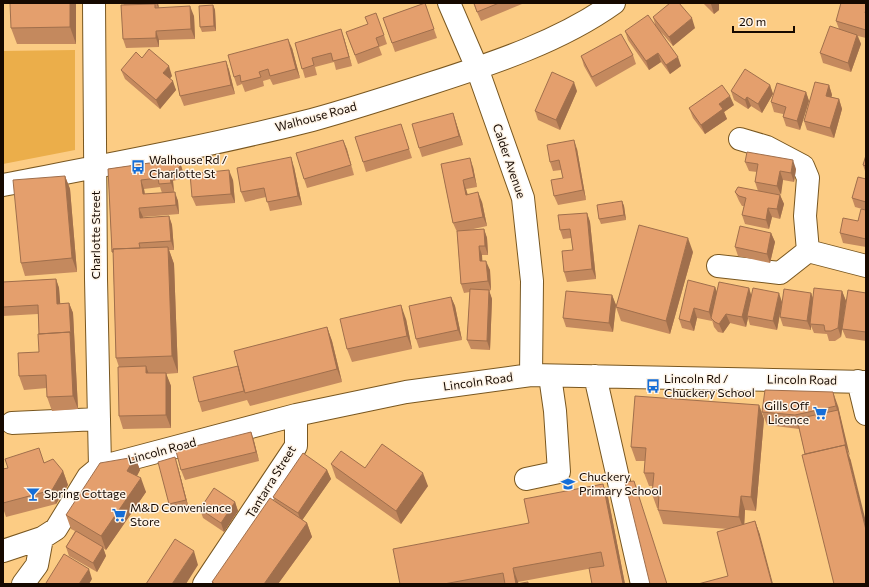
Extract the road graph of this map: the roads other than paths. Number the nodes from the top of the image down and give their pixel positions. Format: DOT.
graph roads {
  1 [pos="94,3"];
  2 [pos="449,3"];
  3 [pos="614,3"];
  4 [pos="477,68"];
  5 [pos="740,139"];
  6 [pos="96,167"];
  7 [pos="3,185"];
  8 [pos="808,251"];
  9 [pos="718,266"];
  10 [pos="866,266"];
  11 [pos="540,375"];
  12 [pos="595,376"];
  13 [pos="862,381"];
  14 [pos="866,414"];
  15 [pos="296,415"];
  16 [pos="99,419"];
  17 [pos="12,423"];
  18 [pos="100,467"];
  19 [pos="526,479"];
  20 [pos="235,517"];
  21 [pos="42,538"];
  22 [pos="3,551"];
  23 [pos="23,584"];
  24 [pos="198,584"];
  25 [pos="204,584"];
  26 [pos="642,584"];
  1 -- 6 [label="street, Charlotte Street"];
  2 -- 4 [label="street, Calder Avenue"];
  3 -- 4 [label="street, Walhouse Road"];
  4 -- 6 [label="street, Walhouse Road"];
  4 -- 11 [label="street, Calder Avenue"];
  5 -- 8 [label="street"];
  6 -- 7 [label="street, Walhouse Road"];
  6 -- 16 [label="street, Charlotte Street"];
  8 -- 9 [label="street"];
  8 -- 10 [label="street"];
  11 -- 12 [label="street, Lincoln Road"];
  11 -- 15 [label="street, Lincoln Road"];
  11 -- 19 [label="street, Calder Avenue"];
  12 -- 13 [label="street, Lincoln Road"];
  12 -- 26 [label="street"];
  13 -- 14 [label="street"];
  15 -- 18 [label="street, Lincoln Road"];
  15 -- 25 [label="street, Tantarra Street"];
  16 -- 17 [label="street"];
  16 -- 18 [label="street, Charlotte Street"];
  18 -- 21 [label="street"];
  20 -- 24 [label="street"];
  21 -- 22 [label="street"];
  21 -- 23 [label="street"];
}
